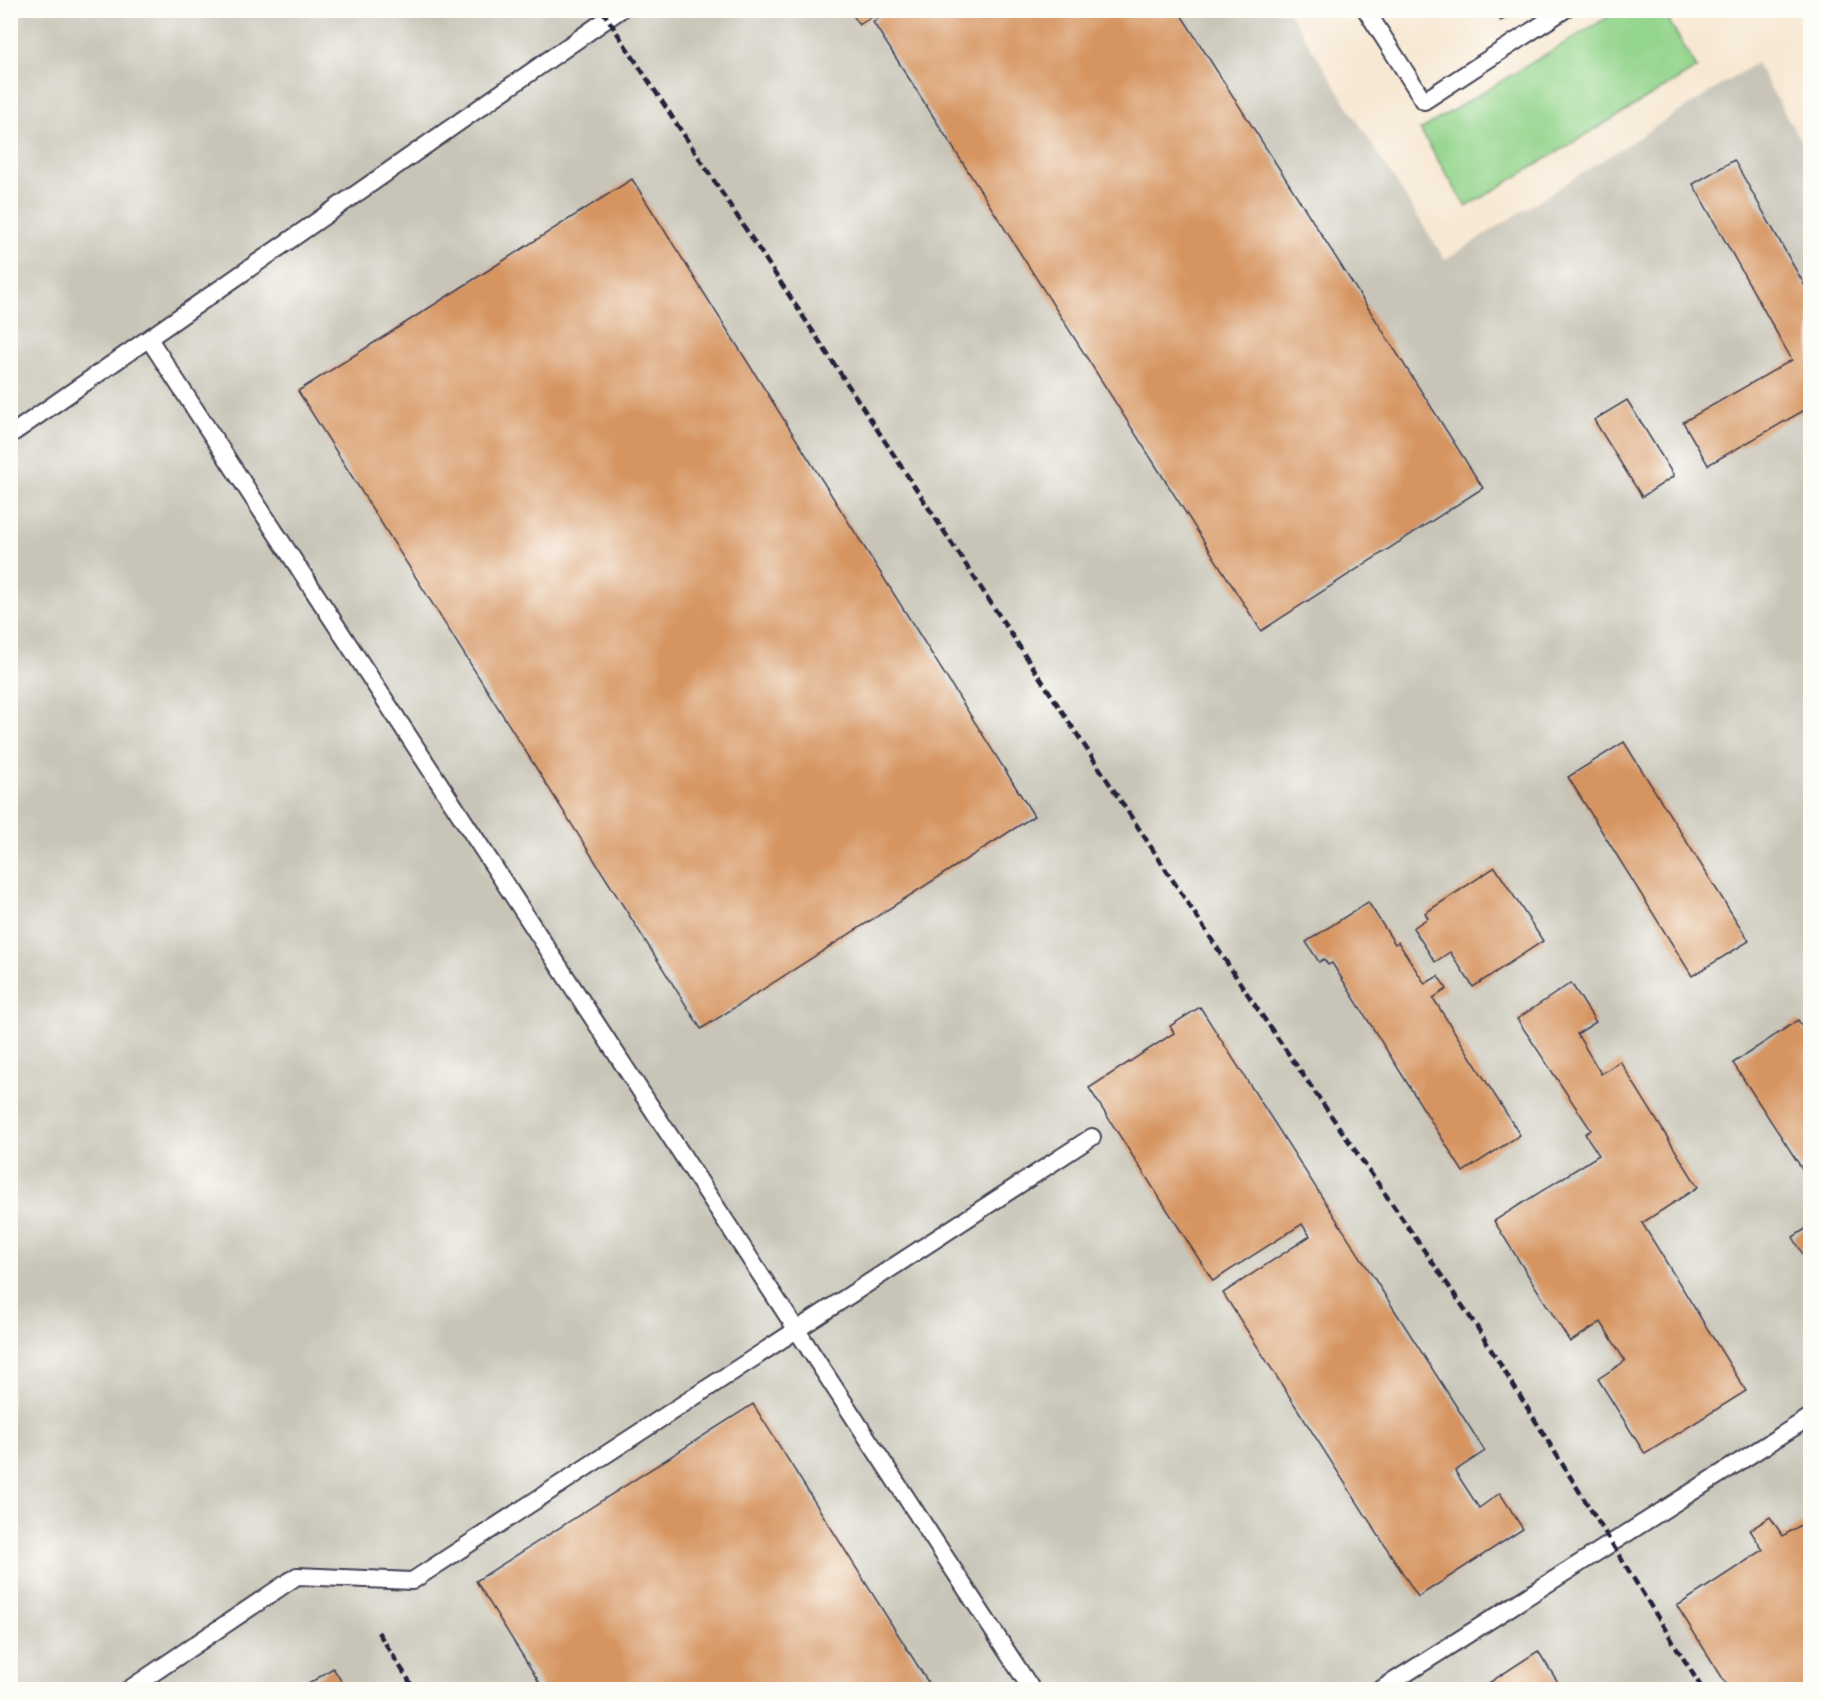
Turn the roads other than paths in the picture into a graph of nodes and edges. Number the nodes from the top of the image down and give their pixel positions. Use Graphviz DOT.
graph roads {
  1 [pos="620,10"];
  2 [pos="1366,10"];
  3 [pos="1564,10"];
  4 [pos="149,339"];
  5 [pos="10,435"];
  6 [pos="1092,1137"];
  7 [pos="797,1329"];
  8 [pos="1810,1417"];
  9 [pos="128,1689"];
  10 [pos="1032,1689"];
  11 [pos="1380,1689"];
  1 -- 4 [label="lane"];
  2 -- 3 [label="lane"];
  4 -- 5 [label="lane"];
  4 -- 7 [label="lane"];
  6 -- 7 [label="lane"];
  7 -- 9 [label="lane"];
  7 -- 10 [label="lane"];
  8 -- 11 [label="lane"];
}
